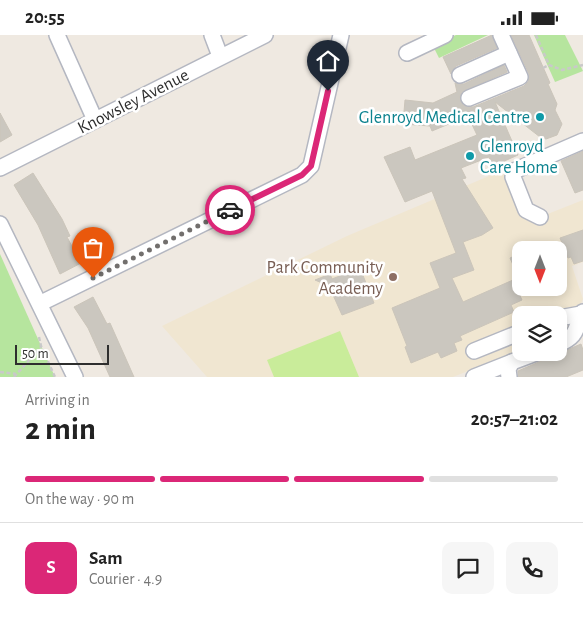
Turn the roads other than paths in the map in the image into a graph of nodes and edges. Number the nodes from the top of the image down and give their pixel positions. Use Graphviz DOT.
graph roads {
  1 [pos="57,35"];
  2 [pos="212,35"];
  3 [pos="265,35"];
  4 [pos="341,35"];
  5 [pos="445,35"];
  6 [pos="501,35"];
  7 [pos="408,53"];
  8 [pos="509,53"];
  9 [pos="220,56"];
  10 [pos="460,75"];
  11 [pos="469,98"];
  12 [pos="95,120"];
  13 [pos="583,141"];
  14 [pos="0,168"];
  15 [pos="540,217"];
  16 [pos="0,224"];
  17 [pos="40,303"];
  18 [pos="567,317"];
  19 [pos="582,317"];
  20 [pos="512,336"];
  21 [pos="567,340"];
  22 [pos="474,351"];
  23 [pos="524,361"];
  24 [pos="511,369"];
  25 [pos="75,377"];
  26 [pos="474,377"];
  1 -- 12 [label="street"];
  2 -- 9 [label="street"];
  3 -- 9 [label="street, Knowsley Avenue"];
  4 -- 17 [label="street"];
  5 -- 7 [label="street"];
  6 -- 8 [label="street"];
  8 -- 10 [label="street"];
  8 -- 11 [label="street"];
  9 -- 12 [label="street, Knowsley Avenue"];
  12 -- 14 [label="street, Knowsley Avenue"];
  13 -- 15 [label="street"];
  16 -- 17 [label="street"];
  17 -- 25 [label="street"];
  18 -- 19 [label="street"];
  19 -- 21 [label="street"];
  20 -- 22 [label="street"];
  23 -- 24 [label="street"];
  24 -- 26 [label="street"];
}
